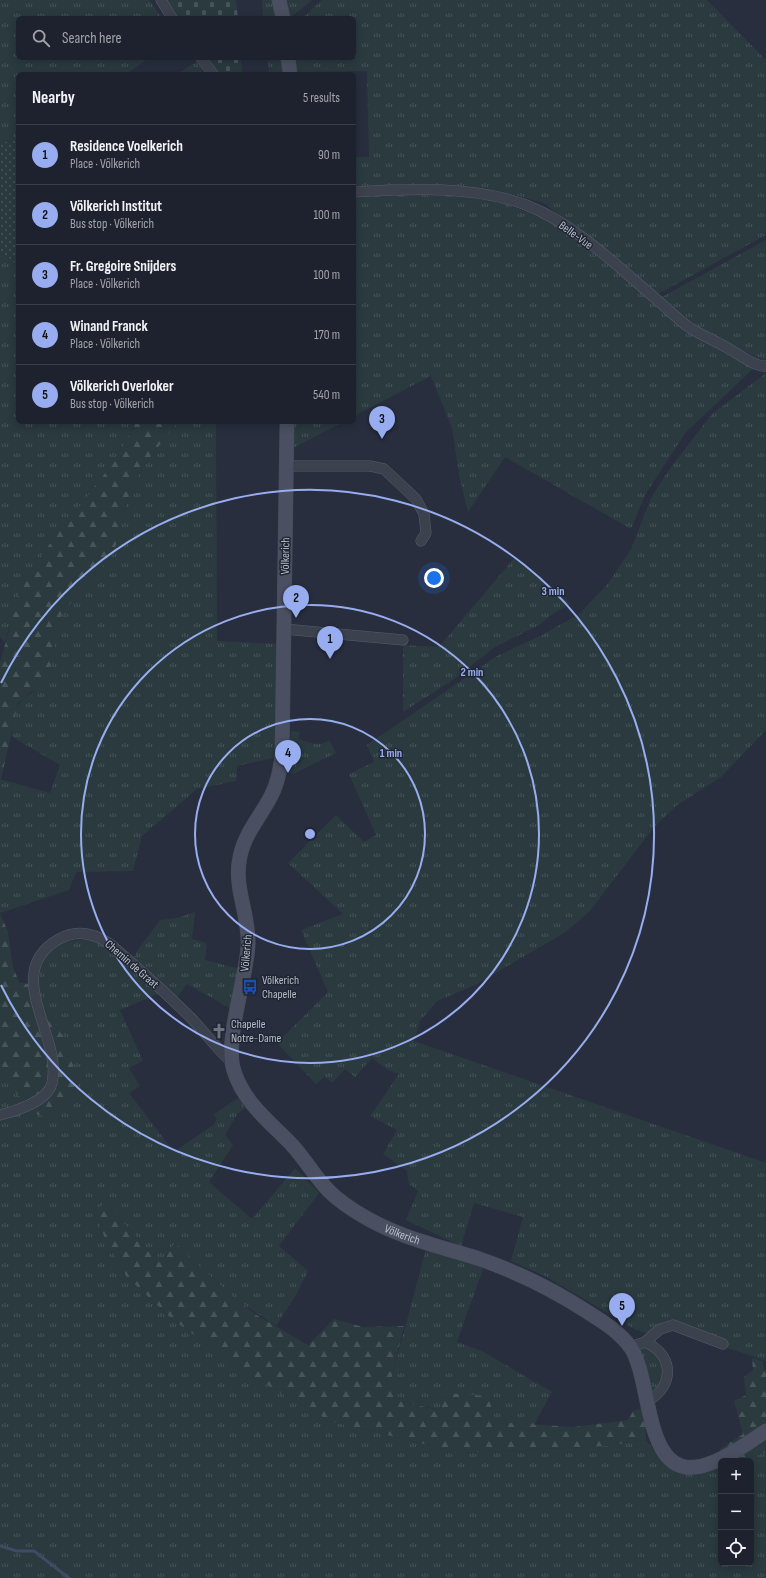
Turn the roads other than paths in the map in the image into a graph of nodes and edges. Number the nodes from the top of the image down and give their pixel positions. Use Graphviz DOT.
graph roads {
  1 [pos="161,0"];
  2 [pos="279,0"];
  3 [pos="171,16"];
  4 [pos="283,16"];
  5 [pos="202,60"];
  6 [pos="288,60"];
  7 [pos="212,72"];
  8 [pos="290,72"];
  9 [pos="356,192"];
  10 [pos="766,366"];
  11 [pos="287,424"];
  12 [pos="286,466"];
  13 [pos="421,541"];
  14 [pos="284,629"];
  15 [pos="402,640"];
  16 [pos="231,1061"];
  17 [pos="0,1115"];
  18 [pos="645,1342"];
  19 [pos="723,1344"];
  20 [pos="630,1347"];
  21 [pos="648,1401"];
  22 [pos="766,1431"];
  1 -- 3 [label="street"];
  2 -- 4 [label="main road"];
  5 -- 7 [label="street"];
  6 -- 8 [label="main road"];
  9 -- 10 [label="street, Belle-Vue"];
  11 -- 12 [label="main road, Völkerich"];
  12 -- 13 [label="street"];
  12 -- 14 [label="main road, Völkerich"];
  14 -- 15 [label="street"];
  14 -- 16 [label="main road, Völkerich"];
  16 -- 17 [label="street, Chemin de Graat"];
  16 -- 20 [label="main road, Völkerich"];
  18 -- 19 [label="street"];
  18 -- 20 [label="street"];
  18 -- 21 [label="street"];
  20 -- 21 [label="main road, Völkerich"];
  21 -- 22 [label="main road, Völkerich"];
}
